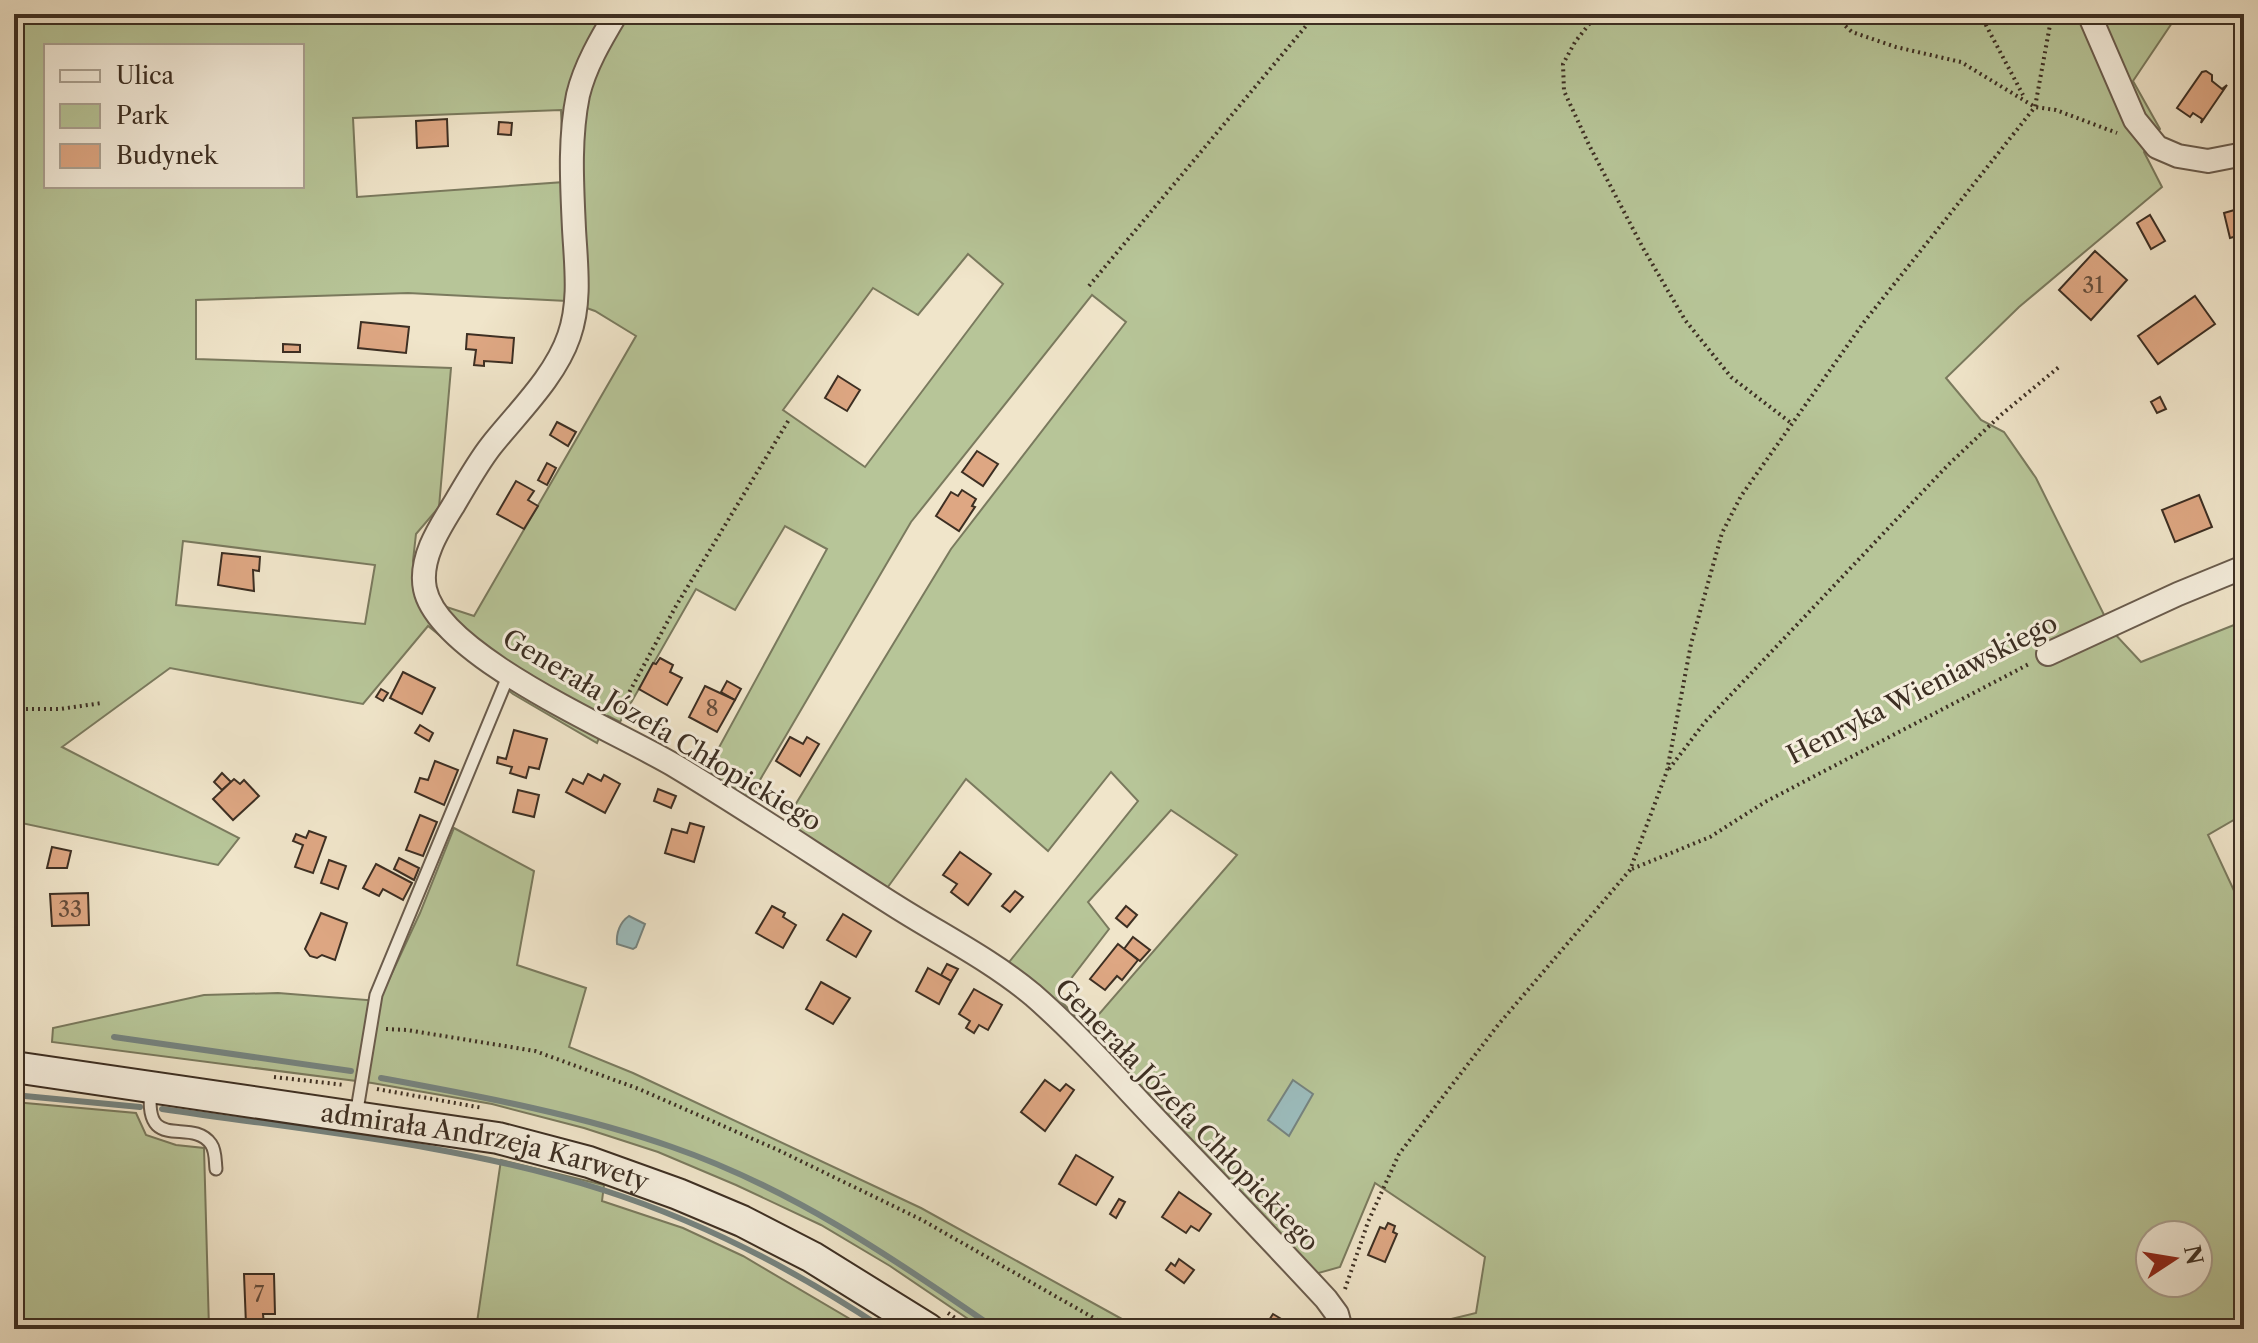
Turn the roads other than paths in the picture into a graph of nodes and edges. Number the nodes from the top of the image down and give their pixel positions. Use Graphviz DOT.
graph roads {
  1 [pos="616,14"];
  2 [pos="2089,14"];
  3 [pos="2244,154"];
  4 [pos="2244,567"];
  5 [pos="2048,654"];
  6 [pos="509,673"];
  7 [pos="14,1067"];
  8 [pos="151,1087"];
  9 [pos="356,1116"];
  10 [pos="216,1169"];
  11 [pos="1339,1322"];
  12 [pos="925,1328"];
  1 -- 6 [label="street, Generała Józefa Chłopickiego"];
  2 -- 3 [label="street"];
  4 -- 5 [label="street, Henryka Wieniawskiego"];
  6 -- 9 [label="lane"];
  6 -- 11 [label="street, Generała Józefa Chłopickiego"];
  7 -- 8 [label="main road, admirała Andrzeja Karwety"];
  8 -- 9 [label="main road, admirała Andrzeja Karwety"];
  8 -- 10 [label="lane"];
  9 -- 12 [label="main road, admirała Andrzeja Karwety"];
}
